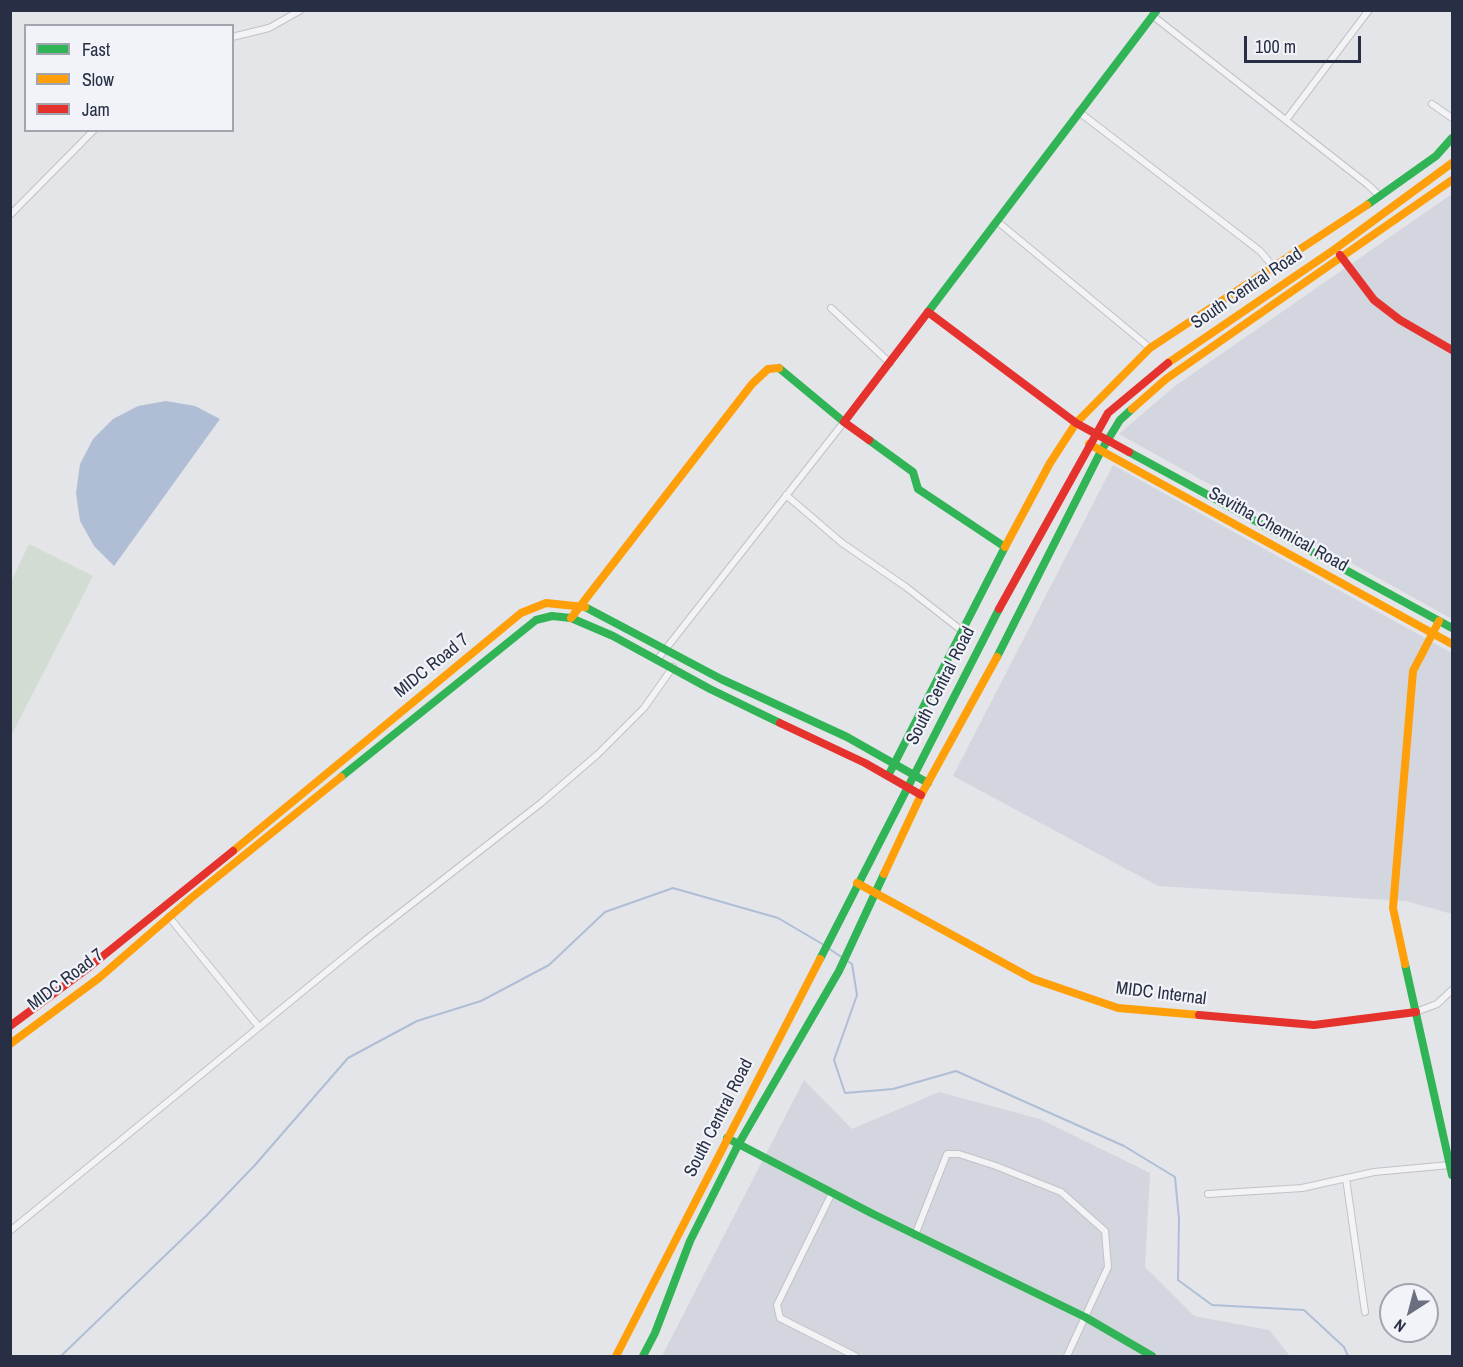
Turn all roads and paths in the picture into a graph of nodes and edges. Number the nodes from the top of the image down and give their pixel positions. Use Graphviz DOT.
graph roads {
  1 [pos="301,10"];
  2 [pos="1369,10"];
  3 [pos="1155,13"];
  4 [pos="234,37"];
  5 [pos="1432,104"];
  6 [pos="1079,112"];
  7 [pos="1452,118"];
  8 [pos="1286,120"];
  9 [pos="92,132"];
  10 [pos="1452,138"];
  11 [pos="1452,163"];
  12 [pos="1452,180"];
  13 [pos="1380,196"];
  14 [pos="10,215"];
  15 [pos="998,222"];
  16 [pos="1335,249"];
  17 [pos="1342,259"];
  18 [pos="1272,265"];
  19 [pos="831,308"];
  20 [pos="928,312"];
  21 [pos="1150,348"];
  22 [pos="1452,350"];
  23 [pos="890,363"];
  24 [pos="844,422"];
  25 [pos="1076,423"];
  26 [pos="1095,432"];
  27 [pos="1108,439"];
  28 [pos="1089,444"];
  29 [pos="1101,451"];
  30 [pos="786,495"];
  31 [pos="1005,547"];
  32 [pos="581,605"];
  33 [pos="571,618"];
  34 [pos="1439,621"];
  35 [pos="1452,628"];
  36 [pos="961,630"];
  37 [pos="1433,633"];
  38 [pos="1452,644"];
  39 [pos="481,647"];
  40 [pos="665,650"];
  41 [pos="488,658"];
  42 [pos="657,660"];
  43 [pos="673,668"];
  44 [pos="894,763"];
  45 [pos="915,775"];
  46 [pos="888,776"];
  47 [pos="928,783"];
  48 [pos="908,788"];
  49 [pos="921,795"];
  50 [pos="285,809"];
  51 [pos="293,818"];
  52 [pos="856,883"];
  53 [pos="875,893"];
  54 [pos="169,917"];
  55 [pos="88,968"];
  56 [pos="99,978"];
  57 [pos="1452,990"];
  58 [pos="1416,1012"];
  59 [pos="10,1026"];
  60 [pos="259,1027"];
  61 [pos="10,1044"];
  62 [pos="727,1138"];
  63 [pos="738,1144"];
  64 [pos="1450,1164"];
  65 [pos="1452,1175"];
  66 [pos="1346,1178"];
  67 [pos="832,1193"];
  68 [pos="1208,1194"];
  69 [pos="10,1231"];
  70 [pos="915,1234"];
  71 [pos="1365,1312"];
  72 [pos="1084,1317"];
  73 [pos="616,1356"];
  74 [pos="643,1356"];
  75 [pos="855,1356"];
  76 [pos="1067,1356"];
  77 [pos="1152,1356"];
  1 -- 4 [label="street"];
  2 -- 8 [label="street"];
  3 -- 6 [label="street"];
  3 -- 8 [label="street"];
  5 -- 7 [label="street"];
  6 -- 15 [label="street"];
  6 -- 18 [label="street"];
  8 -- 13 [label="street"];
  9 -- 14 [label="street"];
  10 -- 13 [label="street"];
  11 -- 16 [label="street, South Central Road"];
  12 -- 17 [label="street, South Central Road"];
  13 -- 18 [label="street"];
  15 -- 20 [label="street"];
  15 -- 21 [label="street"];
  16 -- 17 [label="street"];
  16 -- 26 [label="street, South Central Road"];
  17 -- 22 [label="street"];
  17 -- 27 [label="street, South Central Road"];
  18 -- 21 [label="street"];
  19 -- 23 [label="street"];
  20 -- 23 [label="street"];
  20 -- 25 [label="street, Savitha Chemical Road"];
  21 -- 25 [label="street"];
  23 -- 24 [label="street"];
  24 -- 30 [label="street"];
  24 -- 31 [label="street"];
  24 -- 32 [label="street"];
  25 -- 26 [label="street, Savitha Chemical Road"];
  25 -- 31 [label="street"];
  26 -- 27 [label="street, Savitha Chemical Road"];
  26 -- 28 [label="street, South Central Road"];
  27 -- 29 [label="street, South Central Road"];
  27 -- 34 [label="street, Savitha Chemical Road"];
  28 -- 29 [label="street, Savitha Chemical Road"];
  28 -- 45 [label="street, South Central Road"];
  29 -- 37 [label="street, Savitha Chemical Road"];
  29 -- 47 [label="street, South Central Road"];
  30 -- 36 [label="street"];
  30 -- 40 [label="street"];
  31 -- 36 [label="street"];
  32 -- 33 [label="street"];
  32 -- 39 [label="street, MIDC Road 7"];
  32 -- 40 [label="street, MIDC Road 7"];
  33 -- 41 [label="street, MIDC Road 7"];
  33 -- 42 [label="street, MIDC Road 7"];
  34 -- 35 [label="street, Savitha Chemical Road"];
  34 -- 37 [label="street"];
  36 -- 44 [label="street"];
  37 -- 38 [label="street, Savitha Chemical Road"];
  37 -- 58 [label="street"];
  39 -- 41 [label="street"];
  39 -- 50 [label="street, MIDC Road 7"];
  40 -- 42 [label="street"];
  40 -- 44 [label="street, MIDC Road 7"];
  41 -- 51 [label="street, MIDC Road 7"];
  42 -- 43 [label="street, MIDC Road 7"];
  43 -- 46 [label="street, MIDC Road 7"];
  43 -- 60 [label="street"];
  44 -- 45 [label="street, MIDC Road 7"];
  44 -- 46 [label="street"];
  45 -- 47 [label="street, MIDC Road 7"];
  45 -- 48 [label="street, South Central Road"];
  46 -- 48 [label="street, MIDC Road 7"];
  47 -- 49 [label="street, South Central Road"];
  48 -- 49 [label="street, MIDC Road 7"];
  48 -- 52 [label="street, South Central Road"];
  49 -- 53 [label="street, South Central Road"];
  50 -- 51 [label="street"];
  50 -- 55 [label="street, MIDC Road 7"];
  51 -- 54 [label="street, MIDC Road 7"];
  52 -- 53 [label="street, MIDC Internal"];
  52 -- 62 [label="street, South Central Road"];
  53 -- 58 [label="street, MIDC Internal"];
  53 -- 63 [label="street, South Central Road"];
  54 -- 56 [label="street, MIDC Road 7"];
  54 -- 60 [label="street"];
  55 -- 56 [label="street"];
  55 -- 59 [label="street, MIDC Road 7"];
  56 -- 61 [label="street, MIDC Road 7"];
  57 -- 58 [label="street"];
  58 -- 64 [label="street"];
  60 -- 69 [label="street"];
  62 -- 63 [label="street"];
  62 -- 73 [label="street, South Central Road"];
  63 -- 67 [label="street"];
  63 -- 74 [label="street, South Central Road"];
  64 -- 65 [label="street"];
  64 -- 66 [label="street"];
  66 -- 68 [label="street"];
  66 -- 71 [label="street"];
  67 -- 70 [label="street"];
  67 -- 75 [label="street"];
  70 -- 72 [label="street"];
  70 -- 72 [label="street"];
  72 -- 76 [label="street"];
  72 -- 77 [label="street"];
}
